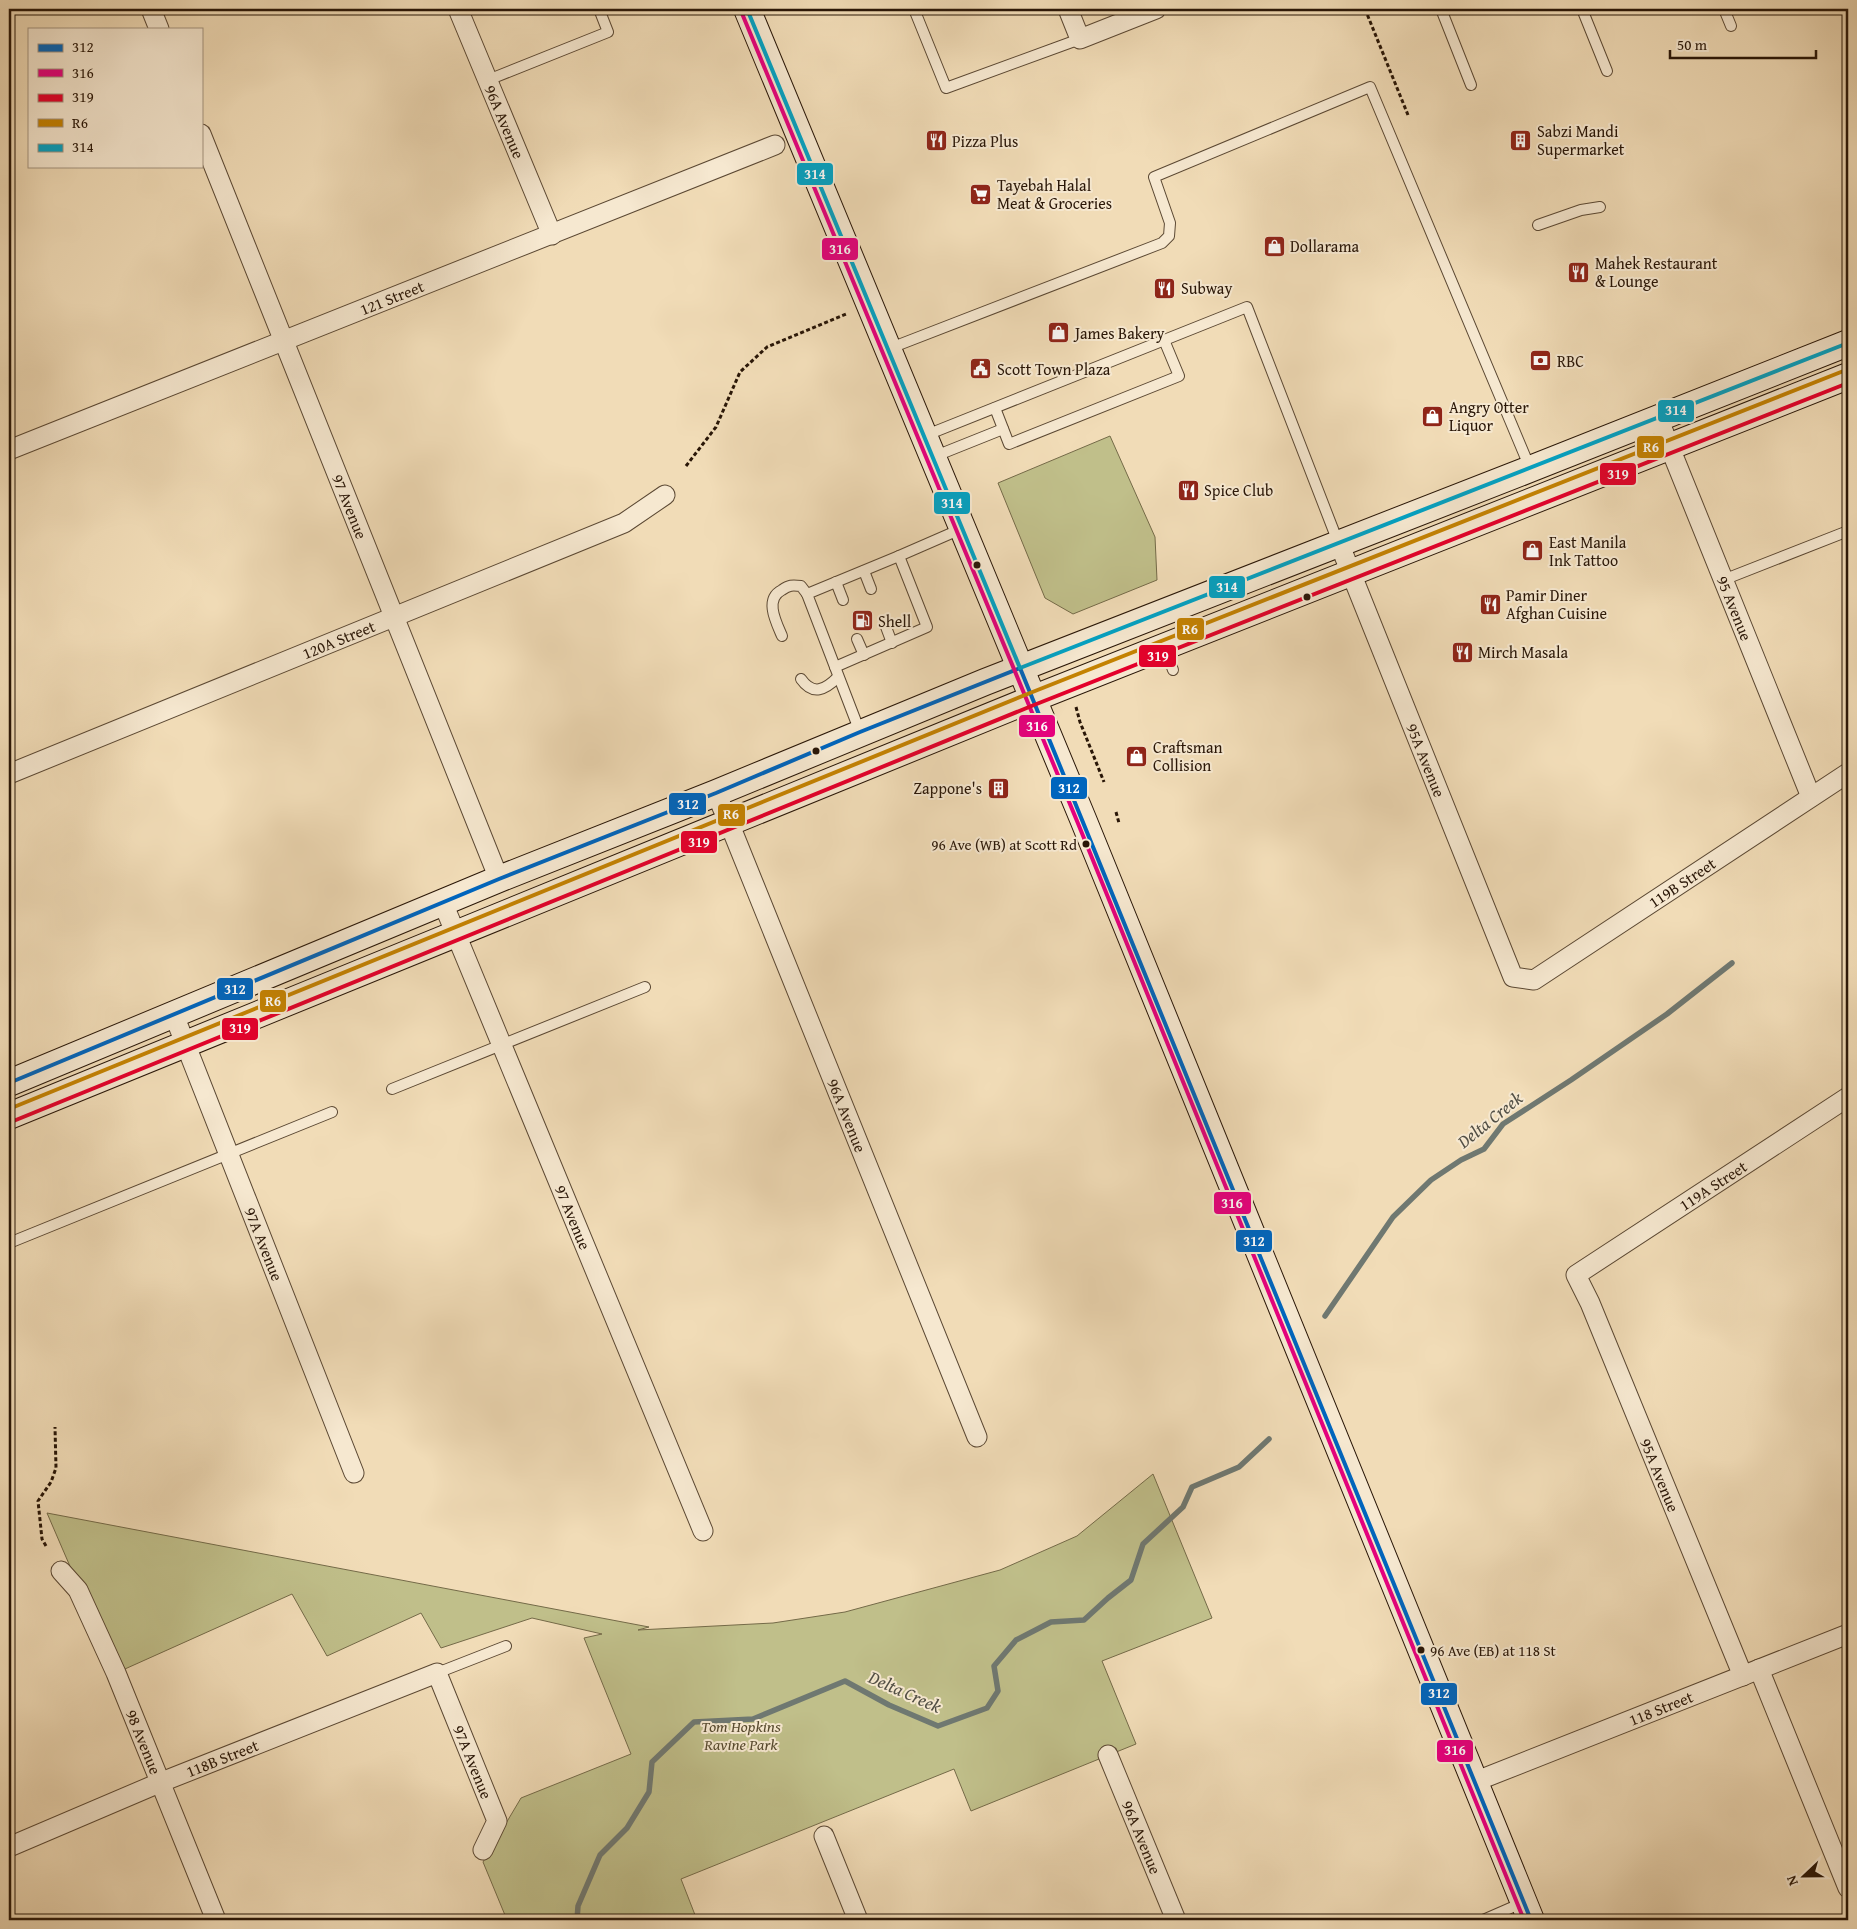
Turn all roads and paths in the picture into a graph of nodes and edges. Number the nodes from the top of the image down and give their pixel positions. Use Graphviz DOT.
graph roads {
  1 [pos="151,9"];
  2 [pos="458,9"];
  3 [pos="599,9"];
  4 [pos="747,9"];
  5 [pos="914,9"];
  6 [pos="1068,9"];
  7 [pos="1156,9"];
  8 [pos="1365,9"];
  9 [pos="1441,9"];
  10 [pos="1582,9"];
  11 [pos="1724,9"];
  12 [pos="1731,26"];
  13 [pos="159,28"];
  14 [pos="1080,39"];
  15 [pos="1607,71"];
  16 [pos="488,80"];
  17 [pos="1471,85"];
  18 [pos="1408,115"];
  19 [pos="202,136"];
  20 [pos="775,145"];
  21 [pos="1600,208"];
  22 [pos="1538,225"];
  23 [pos="552,235"];
  24 [pos="846,314"];
  25 [pos="284,340"];
  26 [pos="1164,340"];
  27 [pos="1848,343"];
  28 [pos="887,349"];
  29 [pos="1848,376"];
  30 [pos="995,408"];
  31 [pos="1658,418"];
  32 [pos="1003,429"];
  33 [pos="10,446"];
  34 [pos="928,447"];
  35 [pos="1669,447"];
  36 [pos="686,466"];
  37 [pos="1530,469"];
  38 [pos="664,495"];
  39 [pos="961,529"];
  40 [pos="1848,530"];
  41 [pos="1338,543"];
  42 [pos="900,556"];
  43 [pos="864,571"];
  44 [pos="1352,573"];
  45 [pos="1723,580"];
  46 [pos="836,582"];
  47 [pos="871,589"];
  48 [pos="807,594"];
  49 [pos="843,600"];
  50 [pos="396,618"];
  51 [pos="886,627"];
  52 [pos="782,636"];
  53 [pos="857,638"];
  54 [pos="892,643"];
  55 [pos="864,655"];
  56 [pos="1020,668"];
  57 [pos="837,672"];
  58 [pos="801,679"];
  59 [pos="1032,699"];
  60 [pos="1076,707"];
  61 [pos="860,732"];
  62 [pos="1848,773"];
  63 [pos="9,774"];
  64 [pos="1104,782"];
  65 [pos="716,793"];
  66 [pos="1811,797"];
  67 [pos="1116,812"];
  68 [pos="729,822"];
  69 [pos="1119,823"];
  70 [pos="499,879"];
  71 [pos="443,903"];
  72 [pos="455,933"];
  73 [pos="1513,977"];
  74 [pos="645,987"];
  75 [pos="174,1015"];
  76 [pos="184,1043"];
  77 [pos="501,1044"];
  78 [pos="9,1082"];
  79 [pos="392,1089"];
  80 [pos="1848,1097"];
  81 [pos="332,1112"];
  82 [pos="9,1116"];
  83 [pos="228,1154"];
  84 [pos="9,1243"];
  85 [pos="1576,1274"];
  86 [pos="55,1427"];
  87 [pos="977,1437"];
  88 [pos="354,1472"];
  89 [pos="703,1531"];
  90 [pos="46,1546"];
  91 [pos="60,1571"];
  92 [pos="1848,1634"];
  93 [pos="506,1646"];
  94 [pos="437,1673"];
  95 [pos="1751,1673"];
  96 [pos="1108,1755"];
  97 [pos="1474,1782"];
  98 [pos="159,1783"];
  99 [pos="824,1836"];
  100 [pos="9,1847"];
  101 [pos="483,1850"];
  102 [pos="1848,1885"];
  103 [pos="1527,1912"];
  104 [pos="216,1920"];
  105 [pos="858,1920"];
  106 [pos="1176,1920"];
  107 [pos="1483,1920"];
  1 -- 13 [label="street"];
  2 -- 16 [label="street, 96A Avenue"];
  3 -- 16 [label="lane"];
  4 -- 28 [label="main road"];
  5 -- 14 [label="lane"];
  6 -- 14 [label="street"];
  7 -- 14 [label="street"];
  8 -- 18 [label="path"];
  9 -- 17 [label="lane"];
  10 -- 15 [label="lane"];
  11 -- 12 [label="lane"];
  16 -- 23 [label="street, 96A Avenue"];
  19 -- 25 [label="street, 97 Avenue"];
  20 -- 23 [label="street, 121 Street"];
  21 -- 22 [label="lane"];
  23 -- 25 [label="street, 121 Street"];
  24 -- 36 [label="path"];
  25 -- 33 [label="street, 121 Street"];
  25 -- 50 [label="street, 97 Avenue"];
  26 -- 30 [label="lane"];
  26 -- 32 [label="lane"];
  26 -- 41 [label="lane"];
  27 -- 31 [label="main road"];
  28 -- 34 [label="main road"];
  28 -- 37 [label="lane"];
  29 -- 35 [label="main road"];
  30 -- 32 [label="lane"];
  30 -- 34 [label="lane"];
  31 -- 35 [label="street, 95 Avenue"];
  31 -- 37 [label="main road"];
  32 -- 34 [label="lane"];
  34 -- 39 [label="main road"];
  35 -- 44 [label="main road"];
  35 -- 45 [label="street, 95 Avenue"];
  37 -- 41 [label="main road"];
  38 -- 50 [label="street, 120A Street"];
  39 -- 42 [label="lane"];
  39 -- 56 [label="main road"];
  40 -- 45 [label="lane"];
  41 -- 44 [label="street, 95A Avenue"];
  41 -- 56 [label="main road"];
  42 -- 43 [label="lane"];
  42 -- 54 [label="lane"];
  43 -- 46 [label="lane"];
  43 -- 47 [label="lane"];
  44 -- 59 [label="main road"];
  44 -- 73 [label="street, 95A Avenue"];
  45 -- 66 [label="street, 95 Avenue"];
  46 -- 48 [label="lane"];
  46 -- 49 [label="lane"];
  48 -- 52 [label="lane"];
  48 -- 57 [label="lane"];
  50 -- 63 [label="street, 120A Street"];
  50 -- 70 [label="street, 97 Avenue"];
  51 -- 54 [label="lane"];
  53 -- 55 [label="lane"];
  54 -- 55 [label="lane"];
  55 -- 57 [label="lane"];
  56 -- 59 [label="main road"];
  56 -- 61 [label="main road"];
  57 -- 58 [label="lane"];
  57 -- 61 [label="lane"];
  59 -- 68 [label="main road"];
  59 -- 97 [label="main road"];
  60 -- 64 [label="path"];
  61 -- 65 [label="main road"];
  62 -- 66 [label="street, 119B Street"];
  65 -- 68 [label="street, 96A Avenue"];
  65 -- 70 [label="main road"];
  66 -- 73 [label="street, 119B Street"];
  67 -- 69 [label="path"];
  68 -- 72 [label="main road"];
  68 -- 87 [label="street, 96A Avenue"];
  70 -- 71 [label="main road"];
  71 -- 72 [label="street, 97 Avenue"];
  71 -- 75 [label="main road"];
  72 -- 76 [label="main road"];
  72 -- 77 [label="street, 97 Avenue"];
  74 -- 77 [label="lane"];
  75 -- 76 [label="street, 97A Avenue"];
  75 -- 78 [label="main road"];
  76 -- 82 [label="main road"];
  76 -- 83 [label="street, 97A Avenue"];
  77 -- 79 [label="lane"];
  77 -- 89 [label="street, 97 Avenue"];
  80 -- 85 [label="street, 119A Street"];
  81 -- 83 [label="lane"];
  83 -- 84 [label="lane"];
  83 -- 88 [label="street, 97A Avenue"];
  85 -- 95 [label="street, 95A Avenue"];
  86 -- 90 [label="path"];
  91 -- 98 [label="street, 98 Avenue"];
  92 -- 95 [label="street, 118 Street"];
  93 -- 94 [label="lane"];
  94 -- 98 [label="street, 118B Street"];
  94 -- 101 [label="street, 97A Avenue"];
  95 -- 97 [label="street, 118 Street"];
  95 -- 102 [label="street, 95A Avenue"];
  96 -- 106 [label="street, 96A Avenue"];
  97 -- 103 [label="main road"];
  98 -- 100 [label="street, 118B Street"];
  98 -- 104 [label="street, 98 Avenue"];
  99 -- 105 [label="street"];
  103 -- 107 [label="lane"];
}
